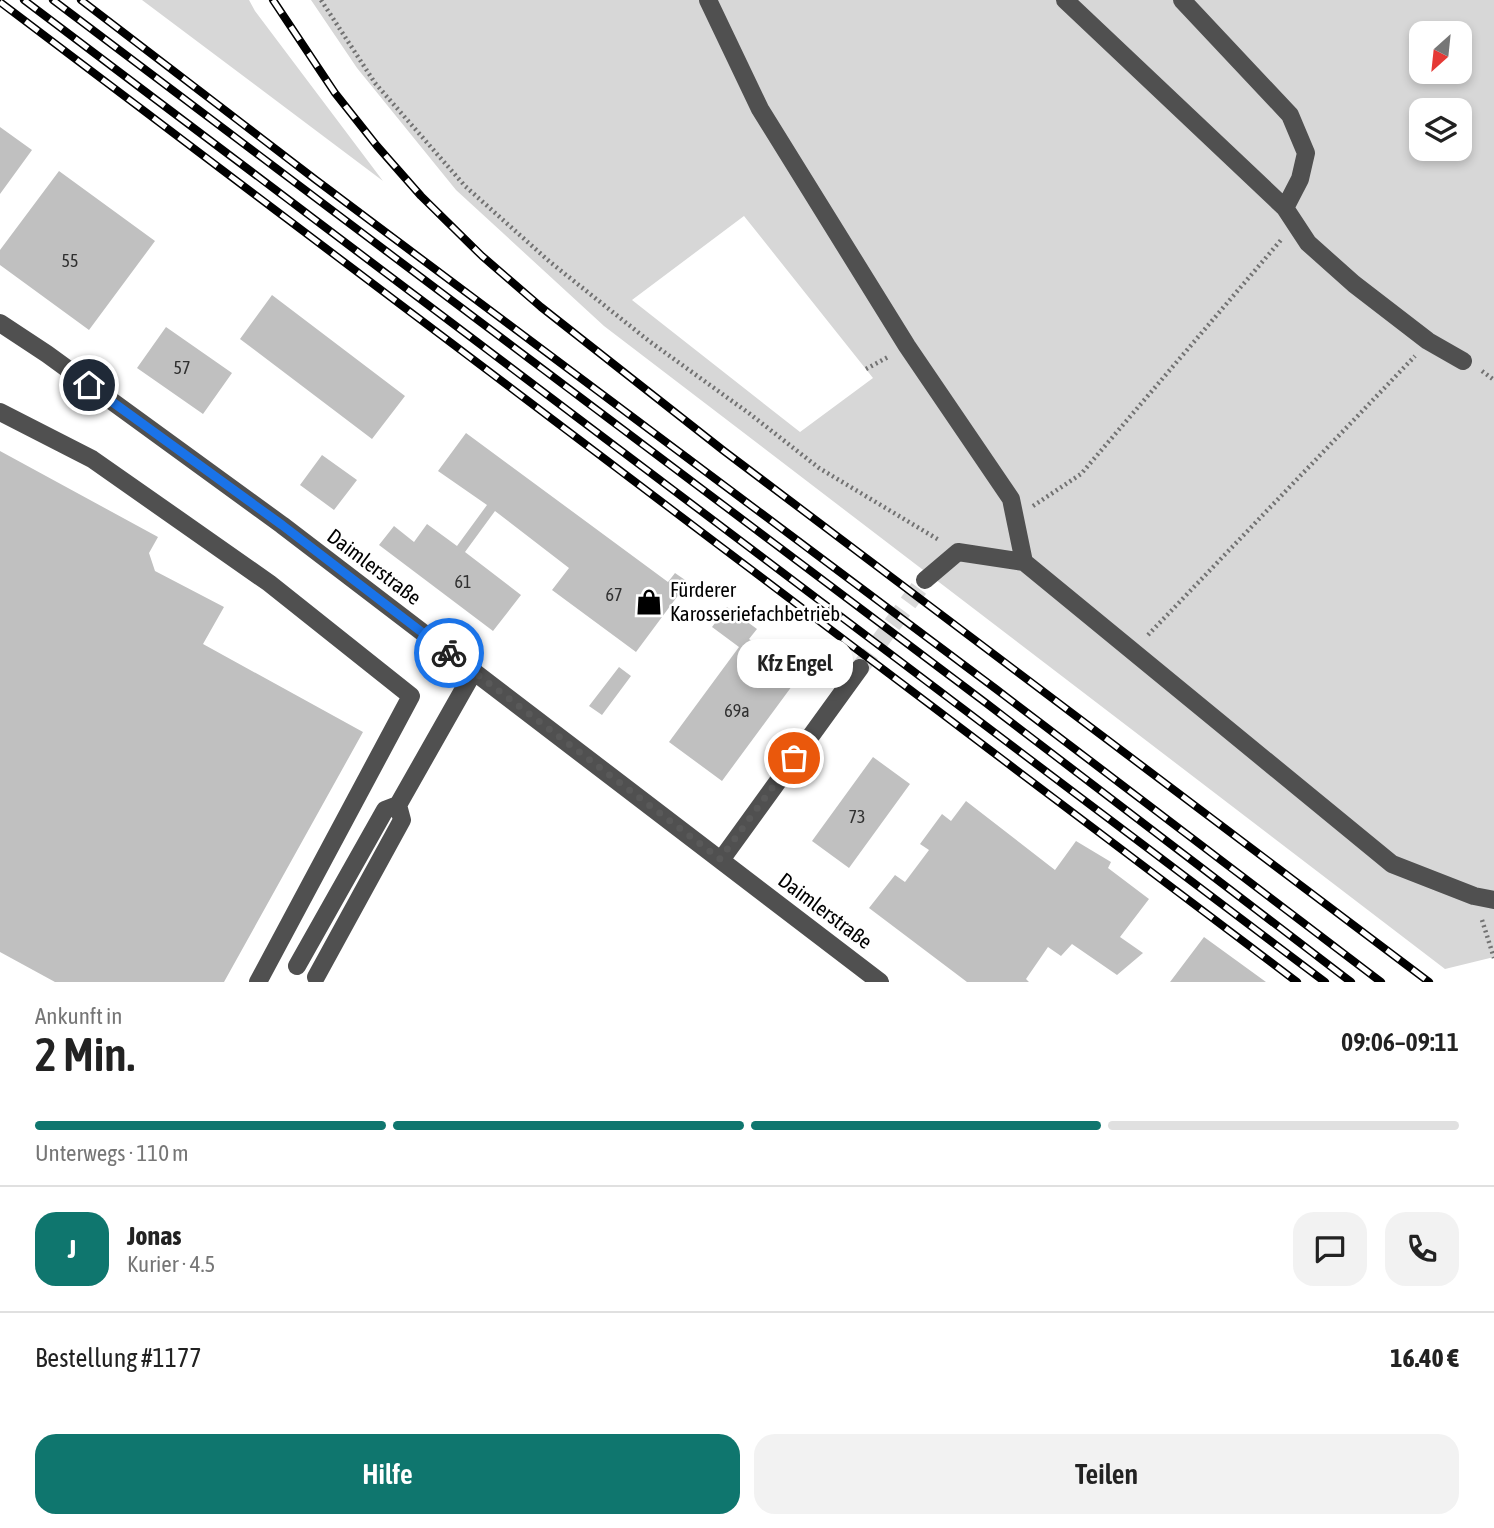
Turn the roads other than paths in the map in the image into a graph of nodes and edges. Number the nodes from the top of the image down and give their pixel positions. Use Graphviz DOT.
graph roads {
  1 [pos="708,0"];
  2 [pos="1065,0"];
  3 [pos="1182,0"];
  4 [pos="1285,208"];
  5 [pos="0,323"];
  6 [pos="1463,360"];
  7 [pos="0,412"];
  8 [pos="1024,562"];
  9 [pos="925,580"];
  10 [pos="860,668"];
  11 [pos="474,671"];
  12 [pos="398,805"];
  13 [pos="720,859"];
  14 [pos="1494,900"];
  15 [pos="274,953"];
  16 [pos="297,966"];
  17 [pos="320,980"];
  18 [pos="258,982"];
  19 [pos="880,982"];
  1 -- 8 [label="street"];
  2 -- 4 [label="street"];
  3 -- 4 [label="street"];
  4 -- 6 [label="street"];
  5 -- 11 [label="street, Daimlerstraße"];
  7 -- 15 [label="street"];
  8 -- 9 [label="street"];
  8 -- 14 [label="street"];
  10 -- 13 [label="street"];
  11 -- 12 [label="street"];
  11 -- 13 [label="street, Daimlerstraße"];
  12 -- 16 [label="street"];
  12 -- 17 [label="street"];
  13 -- 19 [label="street, Daimlerstraße"];
  15 -- 16 [label="street"];
  15 -- 18 [label="street"];
  16 -- 17 [label="street"];
}
